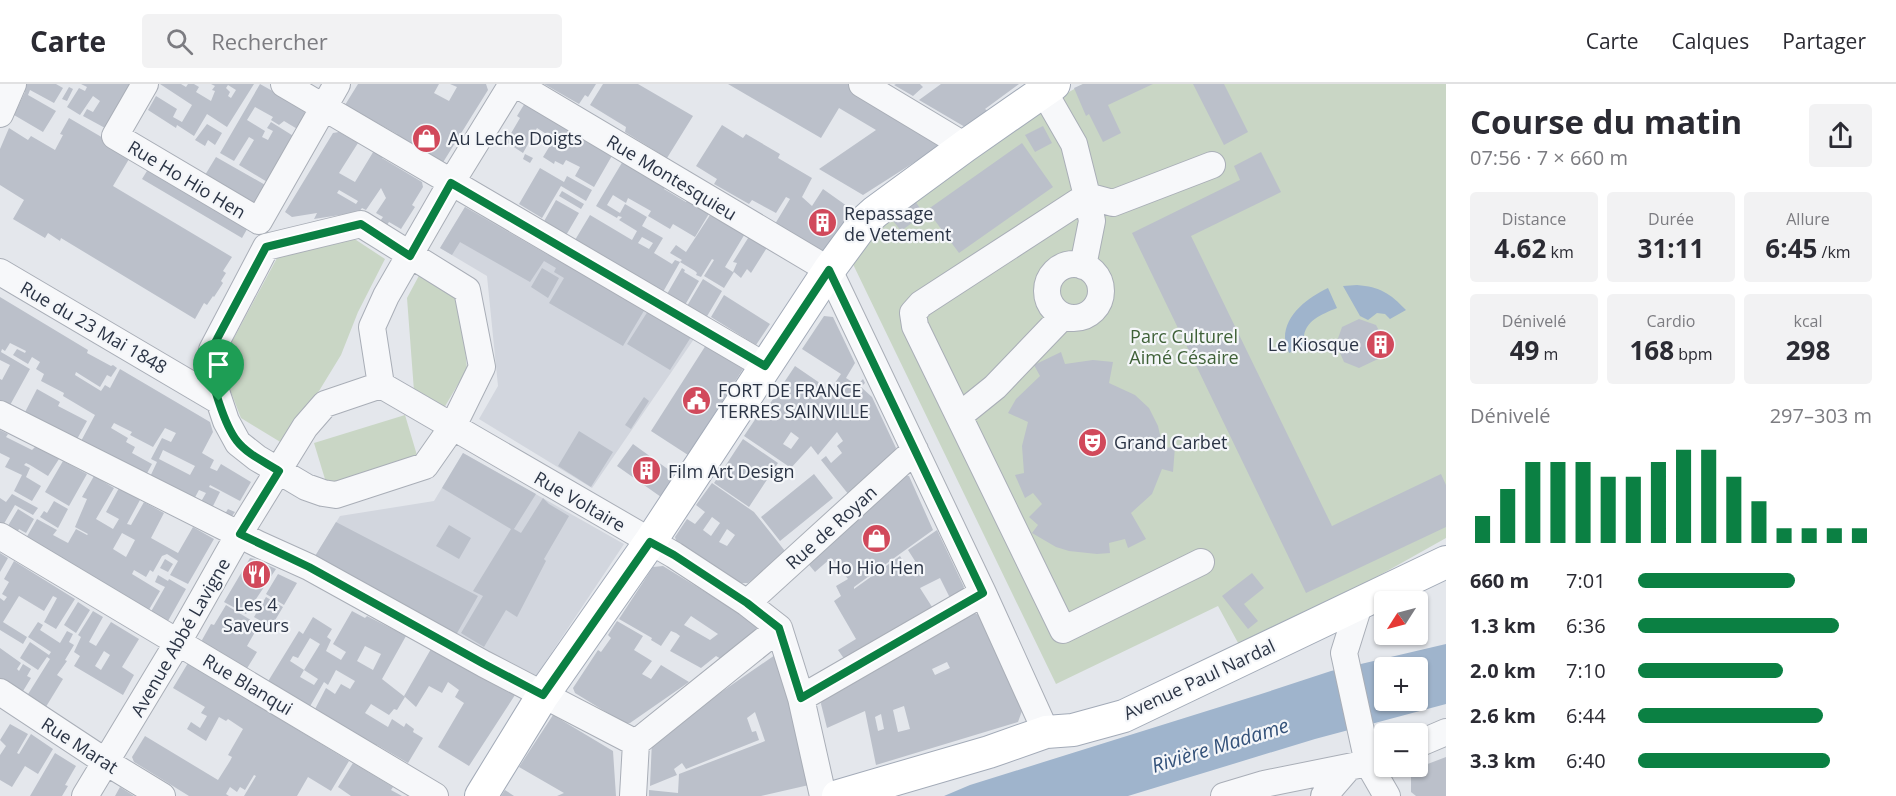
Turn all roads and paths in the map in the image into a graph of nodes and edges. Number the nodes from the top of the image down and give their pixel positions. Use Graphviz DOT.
graph roads {
  1 [pos="13,84"];
  2 [pos="145,84"];
  3 [pos="284,84"];
  4 [pos="337,84"];
  5 [pos="514,84"];
  6 [pos="862,84"];
  7 [pos="1049,87"];
  8 [pos="324,107"];
  9 [pos="0,114"];
  10 [pos="965,146"];
  11 [pos="1212,165"];
  12 [pos="451,183"];
  13 [pos="1087,195"];
  14 [pos="259,222"];
  15 [pos="266,247"];
  16 [pos="410,256"];
  17 [pos="1083,266"];
  18 [pos="829,270"];
  19 [pos="0,272"];
  20 [pos="1063,316"];
  21 [pos="765,366"];
  22 [pos="381,385"];
  23 [pos="219,401"];
  24 [pos="0,414"];
  25 [pos="959,416"];
  26 [pos="453,426"];
  27 [pos="915,450"];
  28 [pos="279,471"];
  29 [pos="240,534"];
  30 [pos="0,536"];
  31 [pos="650,542"];
  32 [pos="1201,562"];
  33 [pos="1446,562"];
  34 [pos="983,593"];
  35 [pos="1360,602"];
  36 [pos="747,603"];
  37 [pos="1309,627"];
  38 [pos="779,628"];
  39 [pos="178,642"];
  40 [pos="1344,653"];
  41 [pos="0,692"];
  42 [pos="543,695"];
  43 [pos="801,698"];
  44 [pos="1046,732"];
  45 [pos="1446,732"];
  46 [pos="1428,740"];
  47 [pos="636,743"];
  48 [pos="1366,758"];
  49 [pos="106,762"];
  50 [pos="1264,784"];
  51 [pos="85,796"];
  52 [pos="162,796"];
  53 [pos="435,796"];
  54 [pos="481,796"];
  55 [pos="633,796"];
  56 [pos="823,796"];
  57 [pos="838,796"];
  58 [pos="1224,796"];
  59 [pos="1287,796"];
  60 [pos="1324,796"];
  61 [pos="1387,796"];
  1 -- 9 [label="street"];
  2 -- 14 [label="street, Rue Ho Hio Hen"];
  3 -- 8 [label="street"];
  4 -- 8 [label="street"];
  5 -- 12 [label="street"];
  5 -- 18 [label="street, Rue Montesquieu"];
  6 -- 10 [label="street"];
  7 -- 10 [label="main road"];
  7 -- 13 [label="street"];
  8 -- 12 [label="street"];
  8 -- 14 [label="street"];
  10 -- 18 [label="main road"];
  11 -- 13 [label="street"];
  12 -- 16 [label="street"];
  12 -- 21 [label="street"];
  13 -- 17 [label="street"];
  13 -- 25 [label="street"];
  14 -- 15 [label="street"];
  15 -- 16 [label="street"];
  15 -- 23 [label="street"];
  16 -- 22 [label="street"];
  16 -- 26 [label="street"];
  17 -- 20 [label="street"];
  17 -- 20 [label="street"];
  18 -- 21 [label="main road"];
  18 -- 27 [label="street"];
  19 -- 23 [label="street, Rue du 23 Mai 1848"];
  20 -- 25 [label="street"];
  21 -- 31 [label="main road"];
  22 -- 26 [label="street, Rue Voltaire"];
  22 -- 28 [label="street, Avenue Abbé Lavigne"];
  23 -- 28 [label="street"];
  24 -- 29 [label="street"];
  25 -- 32 [label="street"];
  26 -- 28 [label="street"];
  26 -- 31 [label="street, Rue Voltaire"];
  27 -- 34 [label="street"];
  27 -- 36 [label="street, Rue de Royan"];
  28 -- 29 [label="street, Avenue Abbé Lavigne"];
  29 -- 39 [label="street, Avenue Abbé Lavigne"];
  29 -- 42 [label="street"];
  30 -- 39 [label="street, Rue Blanqui"];
  31 -- 36 [label="street, Rue Voltaire"];
  31 -- 42 [label="main road"];
  33 -- 35 [label="main road, Avenue Paul Nardal"];
  34 -- 43 [label="street"];
  34 -- 44 [label="street"];
  35 -- 37 [label="main road, Avenue Paul Nardal"];
  35 -- 40 [label="street"];
  36 -- 38 [label="street, Rue Voltaire"];
  37 -- 40 [label="street"];
  37 -- 44 [label="main road, Avenue Paul Nardal"];
  38 -- 43 [label="street"];
  38 -- 47 [label="street"];
  39 -- 49 [label="street, Avenue Abbé Lavigne"];
  39 -- 53 [label="street, Rue Blanqui"];
  40 -- 48 [label="street"];
  41 -- 49 [label="street, Rue Marat"];
  42 -- 47 [label="street"];
  42 -- 54 [label="main road"];
  43 -- 56 [label="street"];
  44 -- 57 [label="main road, Avenue Paul Nardal"];
  45 -- 46 [label="street"];
  47 -- 55 [label="street"];
  48 -- 50 [label="street"];
  48 -- 60 [label="street"];
  48 -- 61 [label="street"];
  49 -- 51 [label="street, Avenue Abbé Lavigne"];
  49 -- 52 [label="street, Rue Marat"];
  50 -- 58 [label="street"];
  50 -- 59 [label="street"];
}
